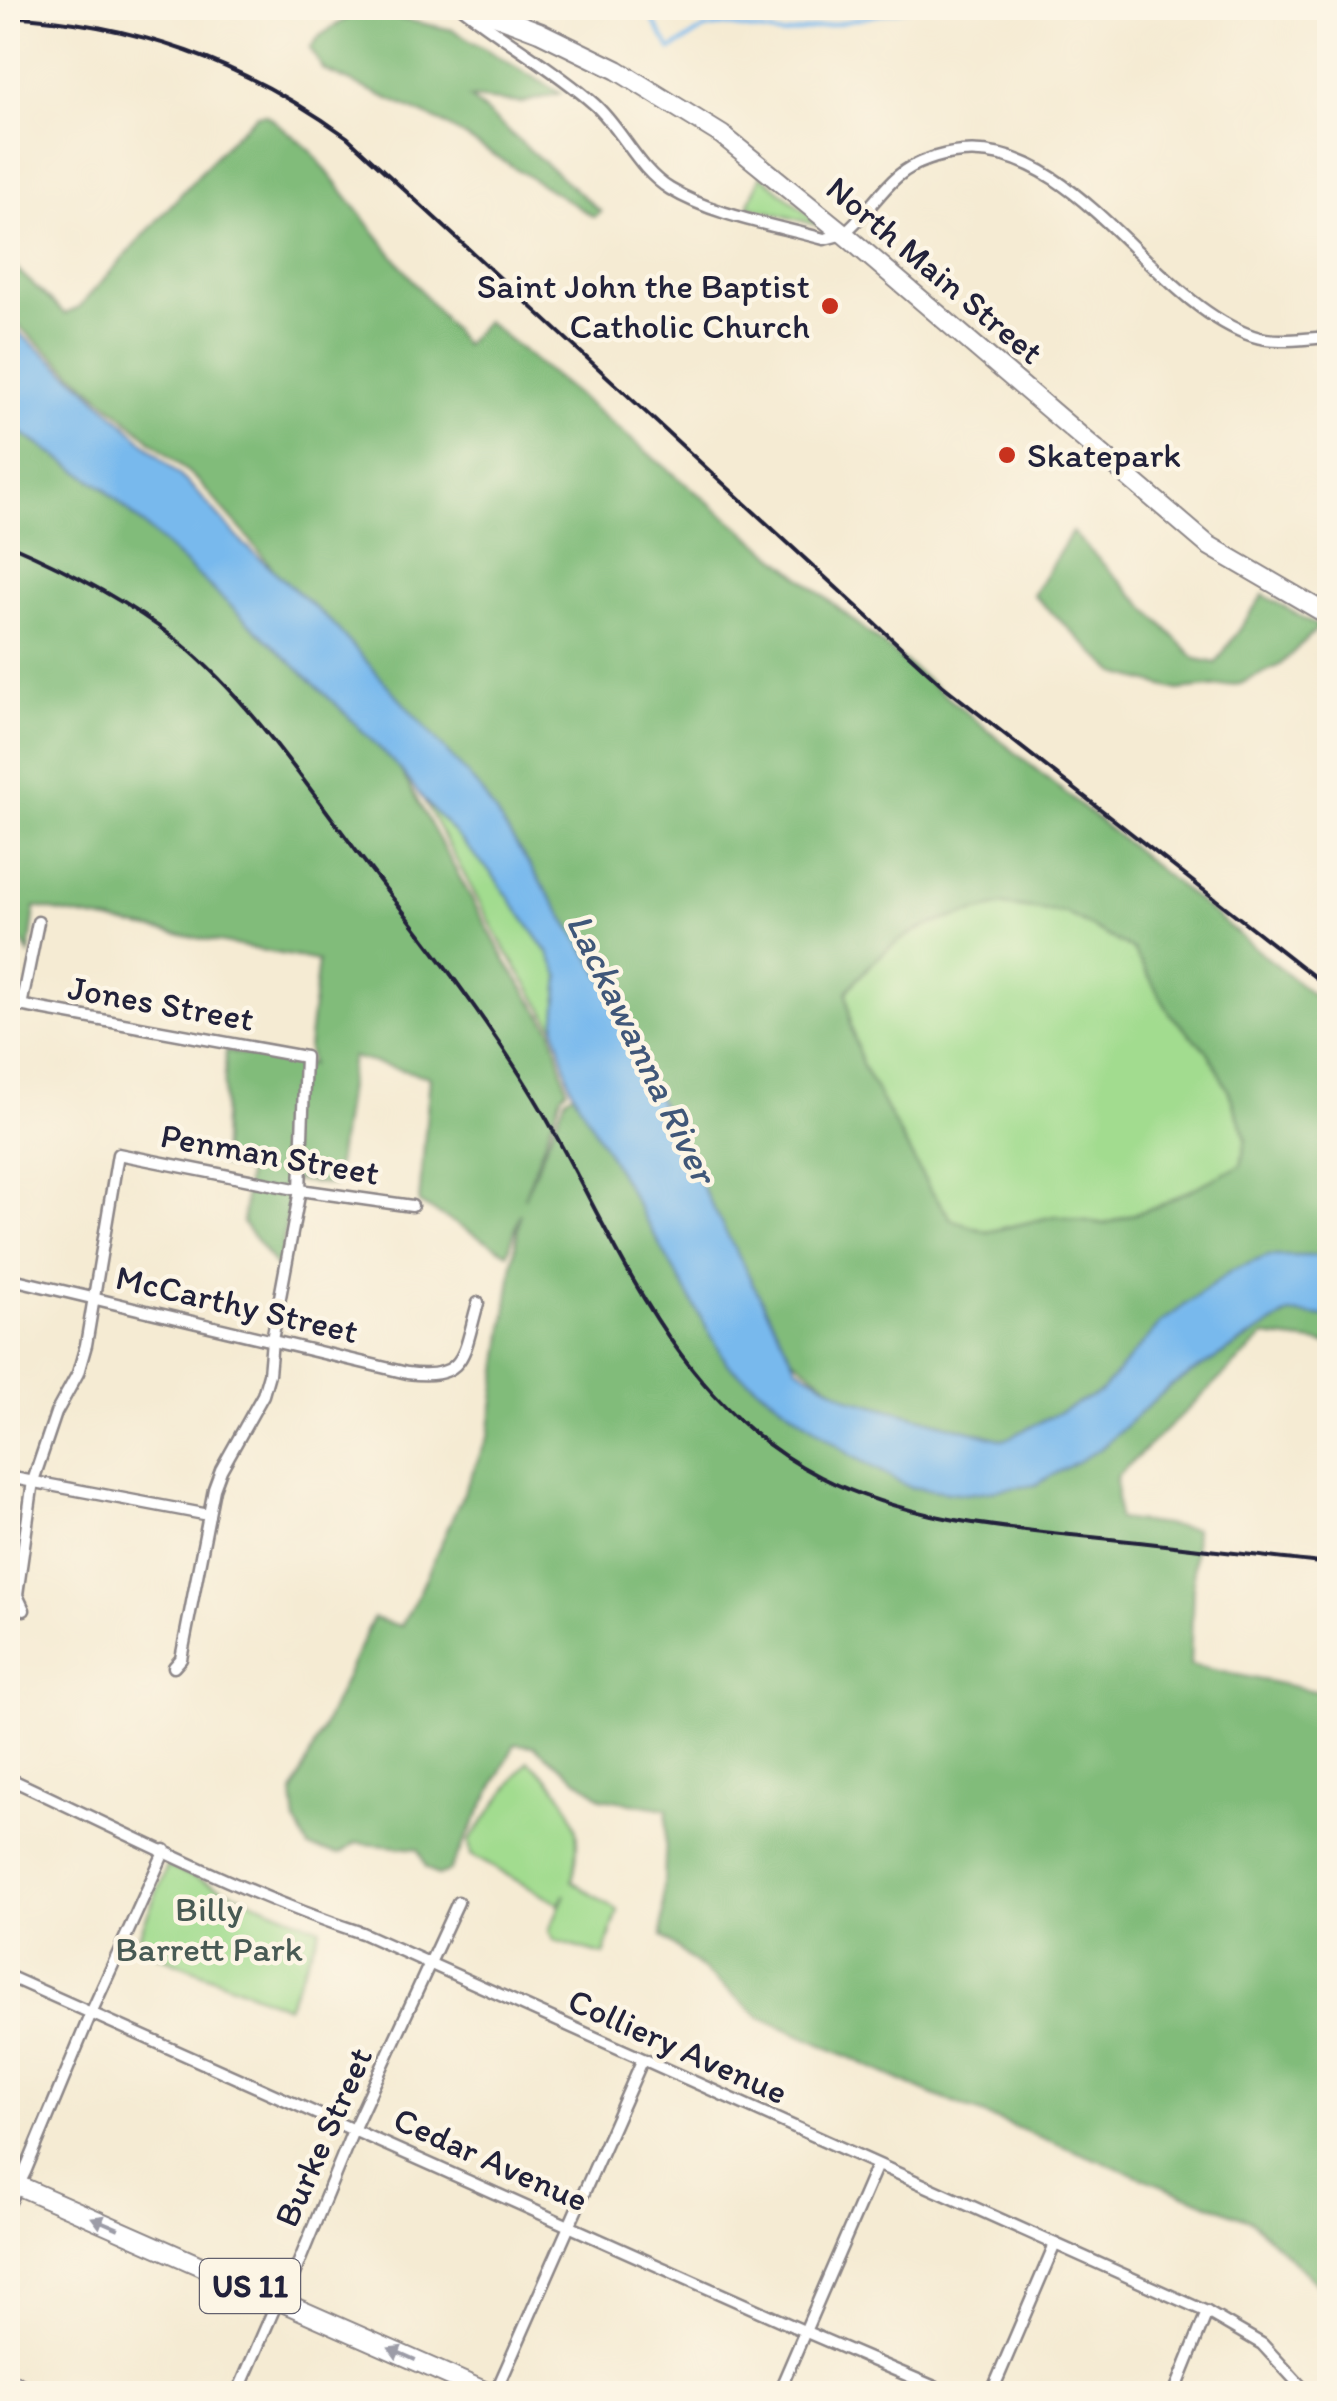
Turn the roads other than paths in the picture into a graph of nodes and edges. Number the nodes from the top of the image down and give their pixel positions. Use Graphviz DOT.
graph roads {
  1 [pos="462,8"];
  2 [pos="476,8"];
  3 [pos="844,234"];
  4 [pos="1330,337"];
  5 [pos="1330,616"];
  6 [pos="38,922"];
  7 [pos="8,1003"];
  8 [pos="21,1006"];
  9 [pos="300,1190"];
  10 [pos="412,1206"];
  11 [pos="8,1278"];
  12 [pos="93,1298"];
  13 [pos="478,1304"];
  14 [pos="272,1340"];
  15 [pos="8,1477"];
  16 [pos="33,1481"];
  17 [pos="209,1515"];
  18 [pos="24,1610"];
  19 [pos="174,1667"];
  20 [pos="8,1778"];
  21 [pos="165,1850"];
  22 [pos="458,1902"];
  23 [pos="431,1964"];
  24 [pos="8,1976"];
  25 [pos="91,2013"];
  26 [pos="642,2061"];
  27 [pos="354,2128"];
  28 [pos="877,2165"];
  29 [pos="13,2183"];
  30 [pos="8,2206"];
  31 [pos="570,2224"];
  32 [pos="1056,2244"];
  33 [pos="280,2300"];
  34 [pos="1208,2312"];
  35 [pos="804,2332"];
  36 [pos="8,2382"];
  37 [pos="32,2394"];
  38 [pos="237,2394"];
  39 [pos="493,2394"];
  40 [pos="778,2394"];
  41 [pos="951,2394"];
  42 [pos="991,2394"];
  43 [pos="1174,2394"];
  44 [pos="1308,2394"];
  1 -- 3 [label="street"];
  2 -- 3 [label="main road, North Main Street"];
  3 -- 4 [label="street"];
  3 -- 5 [label="main road, North Main Street"];
  6 -- 8 [label="street"];
  7 -- 8 [label="street, Jones Street"];
  8 -- 9 [label="street, Jones Street"];
  9 -- 10 [label="street, Penman Street"];
  9 -- 12 [label="street, Penman Street"];
  9 -- 14 [label="street"];
  11 -- 12 [label="street, McCarthy Street"];
  12 -- 14 [label="street, McCarthy Street"];
  12 -- 16 [label="street"];
  13 -- 14 [label="street, McCarthy Street"];
  14 -- 17 [label="street"];
  15 -- 16 [label="street"];
  16 -- 17 [label="street"];
  16 -- 18 [label="street"];
  17 -- 19 [label="street"];
  20 -- 21 [label="street, Colliery Avenue"];
  21 -- 23 [label="street, Colliery Avenue"];
  21 -- 25 [label="street"];
  22 -- 23 [label="street, Burke Street"];
  23 -- 26 [label="street, Colliery Avenue"];
  23 -- 27 [label="street, Burke Street"];
  24 -- 25 [label="street, Cedar Avenue"];
  25 -- 27 [label="street, Cedar Avenue"];
  25 -- 29 [label="street"];
  26 -- 28 [label="street, Colliery Avenue"];
  26 -- 31 [label="street"];
  27 -- 31 [label="street, Cedar Avenue"];
  27 -- 33 [label="street, Burke Street"];
  28 -- 32 [label="street, Colliery Avenue"];
  28 -- 35 [label="street"];
  29 -- 30 [label="street"];
  33 -- 29 [label="main road, US 11, one-way"];
  31 -- 35 [label="street, Cedar Avenue"];
  31 -- 39 [label="street"];
  32 -- 34 [label="street, Colliery Avenue"];
  32 -- 42 [label="street"];
  33 -- 38 [label="street, Burke Street"];
  39 -- 33 [label="main road, US 11, one-way"];
  34 -- 43 [label="street"];
  34 -- 44 [label="street, Colliery Avenue"];
  35 -- 40 [label="street"];
  35 -- 41 [label="street, Cedar Avenue"];
  36 -- 37 [label="main road"];
}
